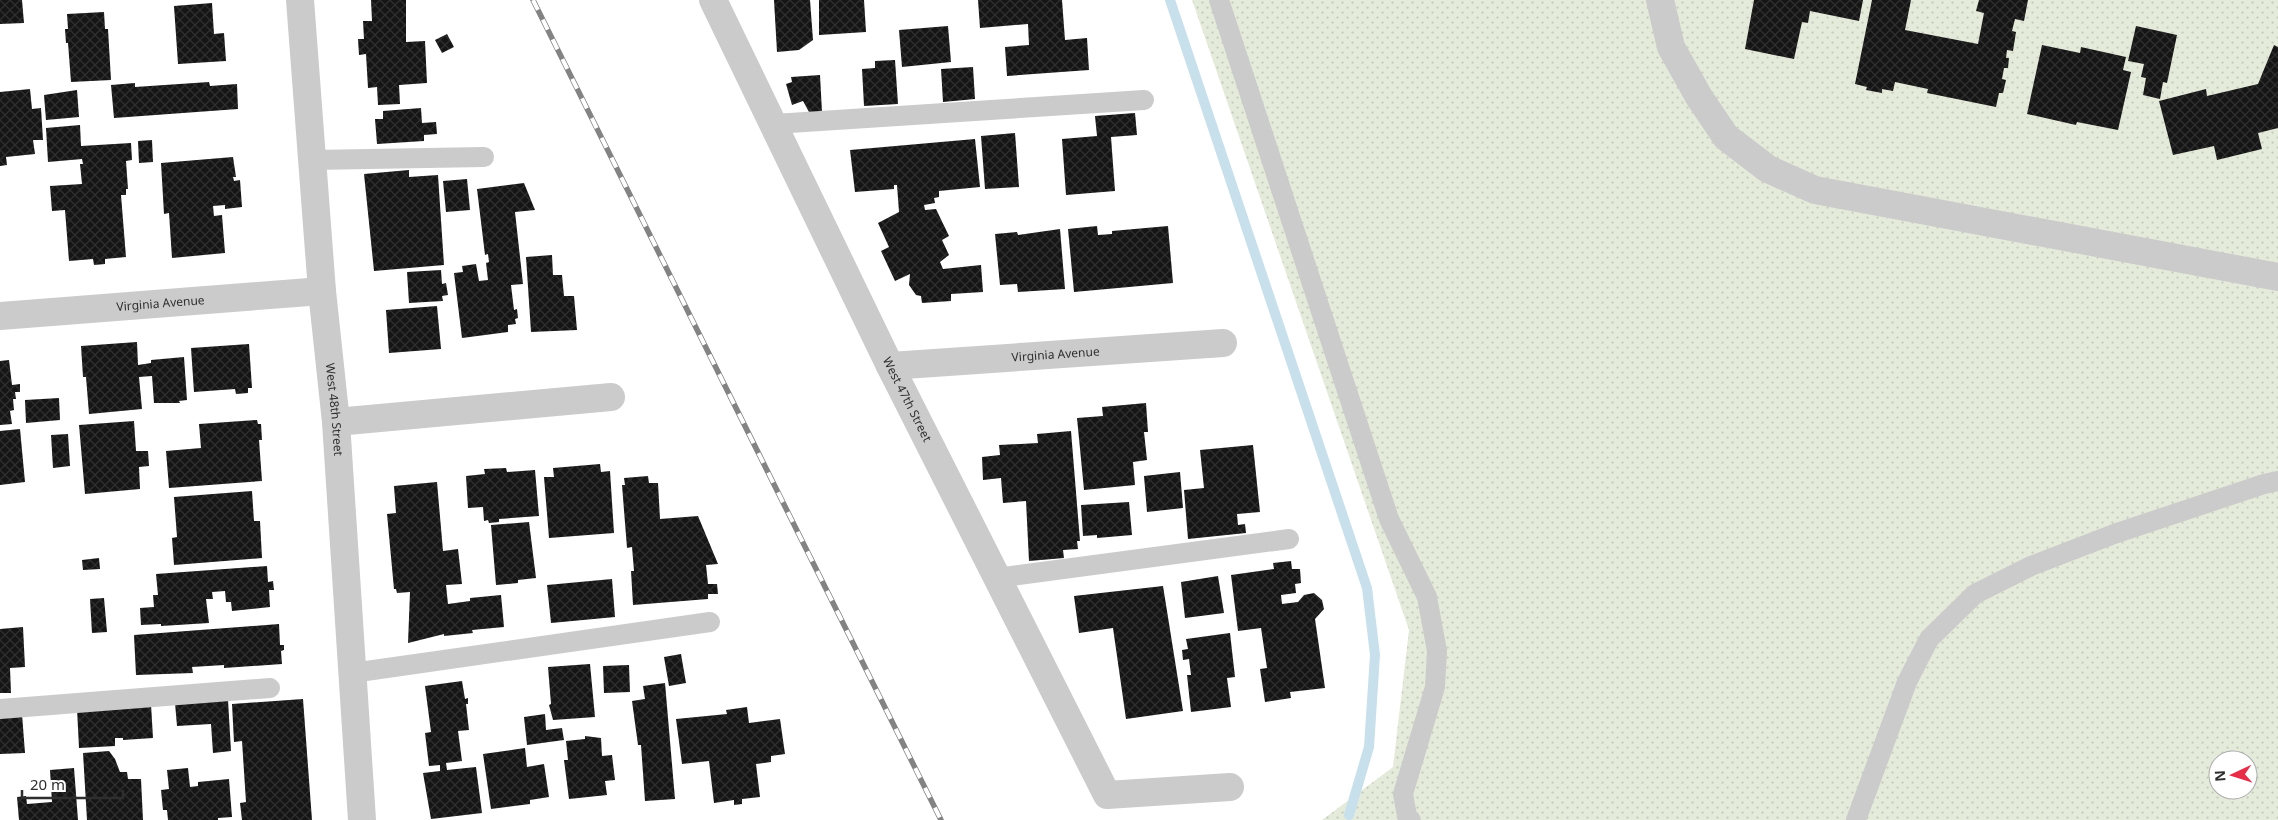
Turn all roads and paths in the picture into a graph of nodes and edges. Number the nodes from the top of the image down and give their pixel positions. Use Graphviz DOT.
graph roads {
  1 [pos="300,0"];
  2 [pos="713,0"];
  3 [pos="1219,0"];
  4 [pos="1660,0"];
  5 [pos="1144,100"];
  6 [pos="774,124"];
  7 [pos="484,157"];
  8 [pos="312,160"];
  9 [pos="2278,277"];
  10 [pos="322,291"];
  11 [pos="0,316"];
  12 [pos="1223,343"];
  13 [pos="890,366"];
  14 [pos="611,397"];
  15 [pos="336,422"];
  16 [pos="2278,481"];
  17 [pos="1289,539"];
  18 [pos="997,578"];
  19 [pos="710,622"];
  20 [pos="352,673"];
  21 [pos="270,688"];
  22 [pos="0,709"];
  23 [pos="1230,787"];
  24 [pos="362,820"];
  25 [pos="1411,820"];
  26 [pos="1856,820"];
  1 -- 8 [label="street, West 48th Street"];
  2 -- 6 [label="street, West 47th Street"];
  3 -- 25 [label="lane"];
  4 -- 9 [label="street"];
  5 -- 6 [label="lane"];
  6 -- 13 [label="street, West 47th Street"];
  7 -- 8 [label="lane"];
  8 -- 10 [label="street, West 48th Street"];
  10 -- 11 [label="street, Virginia Avenue"];
  10 -- 15 [label="street, West 48th Street"];
  12 -- 13 [label="street, Virginia Avenue"];
  13 -- 18 [label="street, West 47th Street"];
  14 -- 15 [label="street"];
  15 -- 20 [label="street, West 48th Street"];
  16 -- 26 [label="lane"];
  17 -- 18 [label="lane"];
  18 -- 23 [label="street, West 47th Street"];
  19 -- 20 [label="lane"];
  20 -- 24 [label="street, West 48th Street"];
  21 -- 22 [label="lane"];
}
